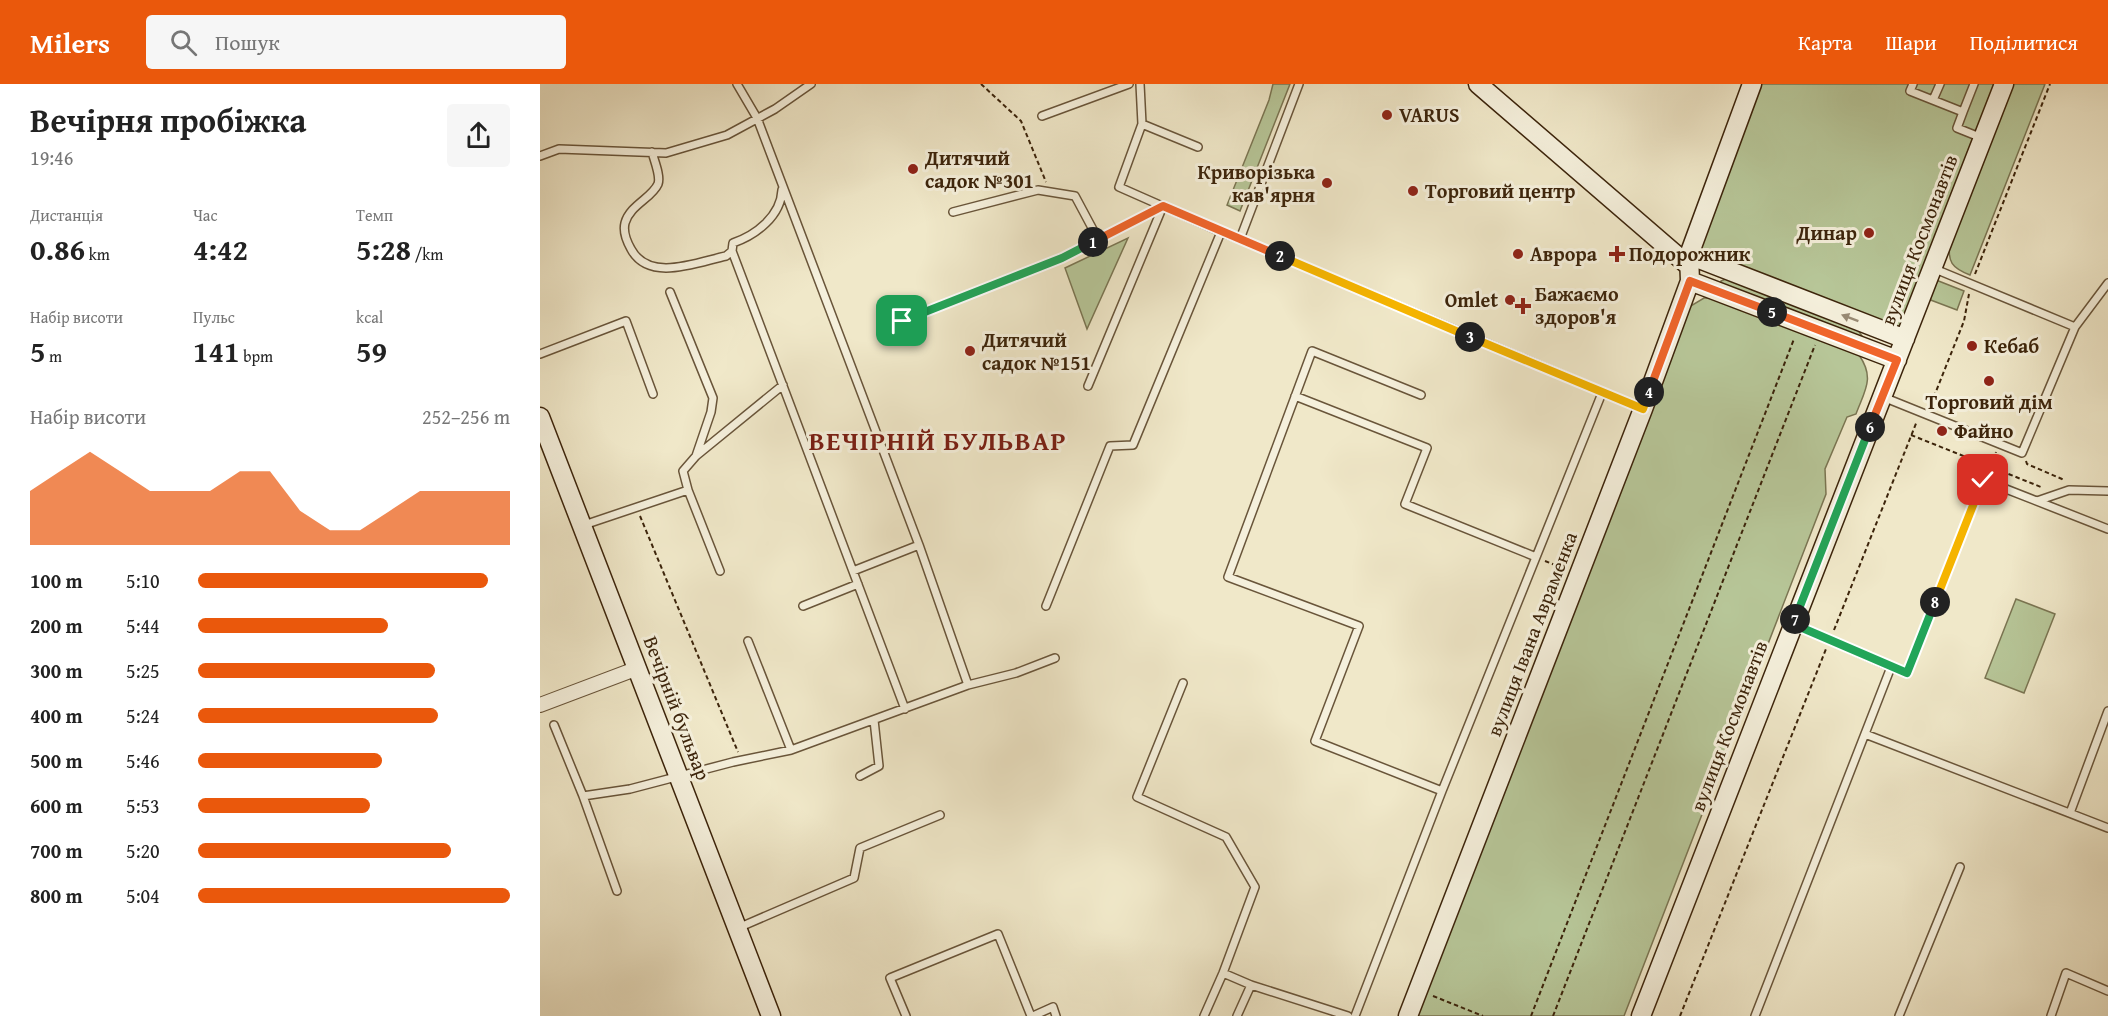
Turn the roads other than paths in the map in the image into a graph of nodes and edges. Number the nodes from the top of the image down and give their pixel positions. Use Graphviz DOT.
graph roads {
  1 [pos="737,84"];
  2 [pos="811,84"];
  3 [pos="1129,84"];
  4 [pos="1140,84"];
  5 [pos="1299,84"];
  6 [pos="1478,84"];
  7 [pos="1752,84"];
  8 [pos="1913,84"];
  9 [pos="1940,84"];
  10 [pos="1974,84"];
  11 [pos="2004,84"];
  12 [pos="1933,100"];
  13 [pos="1963,112"];
  14 [pos="1042,116"];
  15 [pos="757,118"];
  16 [pos="1142,124"];
  17 [pos="1983,138"];
  18 [pos="1198,147"];
  19 [pos="652,152"];
  20 [pos="540,156"];
  21 [pos="782,185"];
  22 [pos="1163,206"];
  23 [pos="953,212"];
  24 [pos="1221,232"];
  25 [pos="1098,239"];
  26 [pos="1240,239"];
  27 [pos="732,251"];
  28 [pos="1689,267"];
  29 [pos="1932,268"];
  30 [pos="2108,283"];
  31 [pos="670,292"];
  32 [pos="902,321"];
  33 [pos="2075,327"];
  34 [pos="1905,339"];
  35 [pos="540,354"];
  36 [pos="1897,360"];
  37 [pos="783,385"];
  38 [pos="1088,386"];
  39 [pos="653,393"];
  40 [pos="1602,393"];
  41 [pos="1421,395"];
  42 [pos="1295,396"];
  43 [pos="1882,396"];
  44 [pos="1643,409"];
  45 [pos="540,417"];
  46 [pos="696,456"];
  47 [pos="688,490"];
  48 [pos="2108,491"];
  49 [pos="2037,501"];
  50 [pos="582,526"];
  51 [pos="2108,530"];
  52 [pos="919,545"];
  53 [pos="1536,557"];
  54 [pos="720,571"];
  55 [pos="853,571"];
  56 [pos="858,584"];
  57 [pos="803,606"];
  58 [pos="1046,606"];
  59 [pos="1793,624"];
  60 [pos="748,641"];
  61 [pos="1055,658"];
  62 [pos="1891,667"];
  63 [pos="638,668"];
  64 [pos="1183,683"];
  65 [pos="968,685"];
  66 [pos="540,705"];
  67 [pos="905,709"];
  68 [pos="2108,711"];
  69 [pos="874,720"];
  70 [pos="554,725"];
  71 [pos="1865,734"];
  72 [pos="791,750"];
  73 [pos="860,776"];
  74 [pos="680,777"];
  75 [pos="1442,791"];
  76 [pos="583,796"];
  77 [pos="2070,813"];
  78 [pos="940,815"];
  79 [pos="2108,828"];
  80 [pos="1960,867"];
  81 [pos="617,891"];
  82 [pos="738,928"];
  83 [pos="1223,973"];
  84 [pos="1251,985"];
  85 [pos="2108,991"];
  86 [pos="771,1016"];
  87 [pos="906,1016"];
  88 [pos="1032,1016"];
  89 [pos="1056,1016"];
  90 [pos="1204,1016"];
  91 [pos="1237,1016"];
  92 [pos="1348,1016"];
  93 [pos="1355,1016"];
  94 [pos="1408,1016"];
  95 [pos="1641,1016"];
  96 [pos="1755,1016"];
  97 [pos="1899,1016"];
  98 [pos="2051,1016"];
  1 -- 15 [label="lane"];
  2 -- 15 [label="lane"];
  3 -- 14 [label="lane"];
  4 -- 16 [label="lane"];
  5 -- 26 [label="lane"];
  6 -- 28 [label="street"];
  7 -- 28 [label="street, вулиця Івана Авраменка"];
  8 -- 12 [label="lane"];
  9 -- 12 [label="lane"];
  10 -- 13 [label="lane"];
  11 -- 17 [label="street, вулиця Космонавтів"];
  12 -- 13 [label="lane"];
  13 -- 17 [label="lane"];
  15 -- 19 [label="lane"];
  15 -- 21 [label="lane"];
  16 -- 18 [label="lane"];
  16 -- 22 [label="lane"];
  17 -- 29 [label="street, вулиця Космонавтів"];
  19 -- 20 [label="lane"];
  19 -- 27 [label="lane"];
  21 -- 27 [label="lane"];
  21 -- 52 [label="lane"];
  22 -- 24 [label="lane"];
  22 -- 25 [label="lane"];
  22 -- 38 [label="lane"];
  23 -- 25 [label="lane"];
  24 -- 26 [label="lane"];
  24 -- 58 [label="lane"];
  25 -- 32 [label="lane"];
  26 -- 40 [label="lane"];
  27 -- 37 [label="lane"];
  34 -- 28 [label="street, one-way"];
  28 -- 36 [label="street"];
  28 -- 44 [label="street, вулиця Івана Авраменка"];
  29 -- 33 [label="lane"];
  29 -- 34 [label="street, вулиця Космонавтів"];
  30 -- 33 [label="lane"];
  31 -- 46 [label="lane"];
  33 -- 43 [label="lane"];
  34 -- 36 [label="street, вулиця Космонавтів"];
  35 -- 39 [label="lane"];
  36 -- 43 [label="street, вулиця Космонавтів"];
  37 -- 46 [label="lane"];
  37 -- 55 [label="lane"];
  40 -- 44 [label="lane"];
  40 -- 53 [label="lane"];
  41 -- 42 [label="lane"];
  42 -- 53 [label="lane"];
  42 -- 75 [label="lane"];
  43 -- 59 [label="street, вулиця Космонавтів"];
  44 -- 94 [label="street, вулиця Івана Авраменка"];
  45 -- 50 [label="street, Вечірній бульвар"];
  46 -- 47 [label="lane"];
  47 -- 50 [label="lane"];
  47 -- 54 [label="lane"];
  48 -- 49 [label="lane"];
  49 -- 51 [label="lane"];
  49 -- 62 [label="lane"];
  50 -- 63 [label="street, Вечірній бульвар"];
  52 -- 55 [label="lane"];
  52 -- 65 [label="lane"];
  53 -- 75 [label="lane"];
  55 -- 56 [label="lane"];
  56 -- 57 [label="lane"];
  56 -- 67 [label="lane"];
  59 -- 62 [label="lane"];
  59 -- 95 [label="street, вулиця Космонавтів"];
  60 -- 72 [label="lane"];
  61 -- 65 [label="lane"];
  62 -- 71 [label="lane"];
  63 -- 66 [label="street"];
  63 -- 74 [label="street, Вечірній бульвар"];
  64 -- 83 [label="lane"];
  65 -- 67 [label="lane"];
  67 -- 69 [label="lane"];
  68 -- 77 [label="lane"];
  69 -- 72 [label="lane"];
  69 -- 73 [label="lane"];
  70 -- 76 [label="lane"];
  71 -- 77 [label="lane"];
  71 -- 96 [label="lane"];
  72 -- 74 [label="lane"];
  74 -- 76 [label="lane"];
  74 -- 82 [label="street, Вечірній бульвар"];
  75 -- 93 [label="lane"];
  76 -- 81 [label="lane"];
  77 -- 79 [label="lane"];
  78 -- 82 [label="lane"];
  80 -- 97 [label="lane"];
  82 -- 86 [label="street, Вечірній бульвар"];
  83 -- 84 [label="lane"];
  83 -- 90 [label="lane"];
  84 -- 91 [label="lane"];
  84 -- 92 [label="lane"];
  85 -- 98 [label="lane"];
  87 -- 88 [label="lane"];
  88 -- 89 [label="lane"];
}
